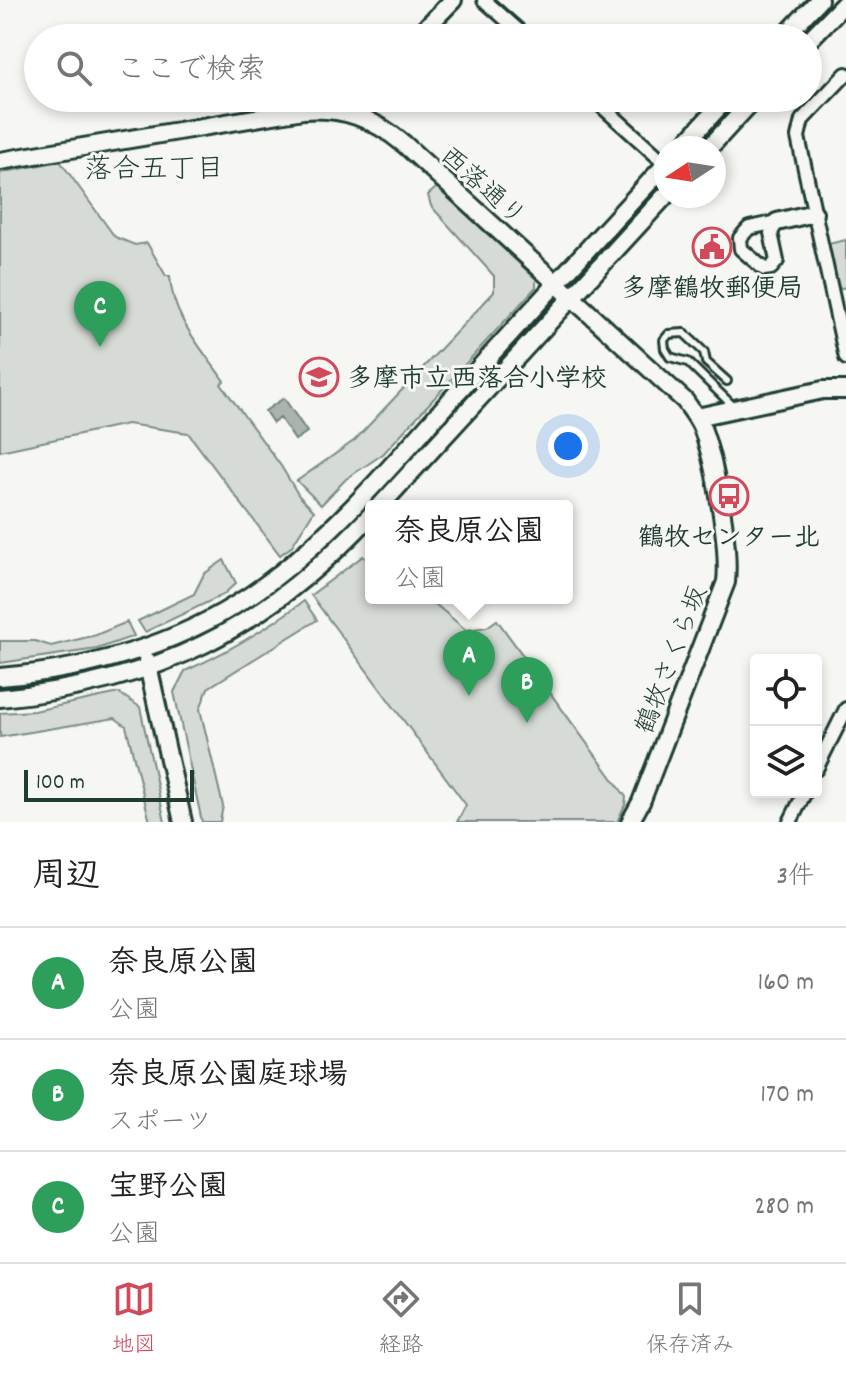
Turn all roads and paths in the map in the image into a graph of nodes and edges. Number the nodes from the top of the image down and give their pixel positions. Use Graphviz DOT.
graph roads {
  1 [pos="453,0"];
  2 [pos="484,0"];
  3 [pos="819,0"];
  4 [pos="846,2"];
  5 [pos="430,24"];
  6 [pos="511,24"];
  7 [pos="796,24"];
  8 [pos="822,27"];
  9 [pos="846,74"];
  10 [pos="822,99"];
  11 [pos="291,112"];
  12 [pos="364,112"];
  13 [pos="608,112"];
  14 [pos="714,112"];
  15 [pos="742,112"];
  16 [pos="810,112"];
  17 [pos="692,136"];
  18 [pos="720,136"];
  19 [pos="654,153"];
  20 [pos="0,161"];
  21 [pos="654,177"];
  22 [pos="654,208"];
  23 [pos="814,213"];
  24 [pos="770,227"];
  25 [pos="556,284"];
  26 [pos="571,297"];
  27 [pos="846,358"];
  28 [pos="727,381"];
  29 [pos="846,390"];
  30 [pos="735,409"];
  31 [pos="697,417"];
  32 [pos="385,500"];
  33 [pos="365,521"];
  34 [pos="144,648"];
  35 [pos="149,669"];
  36 [pos="0,677"];
  37 [pos="0,698"];
  38 [pos="846,709"];
  39 [pos="822,757"];
  40 [pos="802,798"];
  41 [pos="183,822"];
  42 [pos="630,822"];
  43 [pos="790,822"];
  1 -- 5 [label="main road"];
  2 -- 6 [label="street"];
  3 -- 7 [label="main road"];
  4 -- 8 [label="main road"];
  9 -- 10 [label="street"];
  11 -- 20 [label="main road, 西落通り"];
  12 -- 25 [label="main road, 西落通り"];
  13 -- 19 [label="street"];
  14 -- 17 [label="main road"];
  15 -- 18 [label="main road"];
  16 -- 23 [label="street"];
  21 -- 25 [label="main road"];
  22 -- 26 [label="main road"];
  23 -- 24 [label="main road"];
  23 -- 27 [label="street"];
  25 -- 26 [label="main road, 鶴牧さくら坂"];
  25 -- 34 [label="main road"];
  26 -- 31 [label="main road, 鶴牧さくら坂"];
  26 -- 32 [label="main road"];
  28 -- 30 [label="lane"];
  29 -- 30 [label="main road"];
  30 -- 31 [label="main road"];
  31 -- 42 [label="main road, 鶴牧さくら坂"];
  33 -- 35 [label="main road"];
  34 -- 35 [label="main road"];
  34 -- 36 [label="main road"];
  35 -- 37 [label="main road"];
  35 -- 41 [label="main road"];
  38 -- 39 [label="street"];
  40 -- 43 [label="street"];
}
